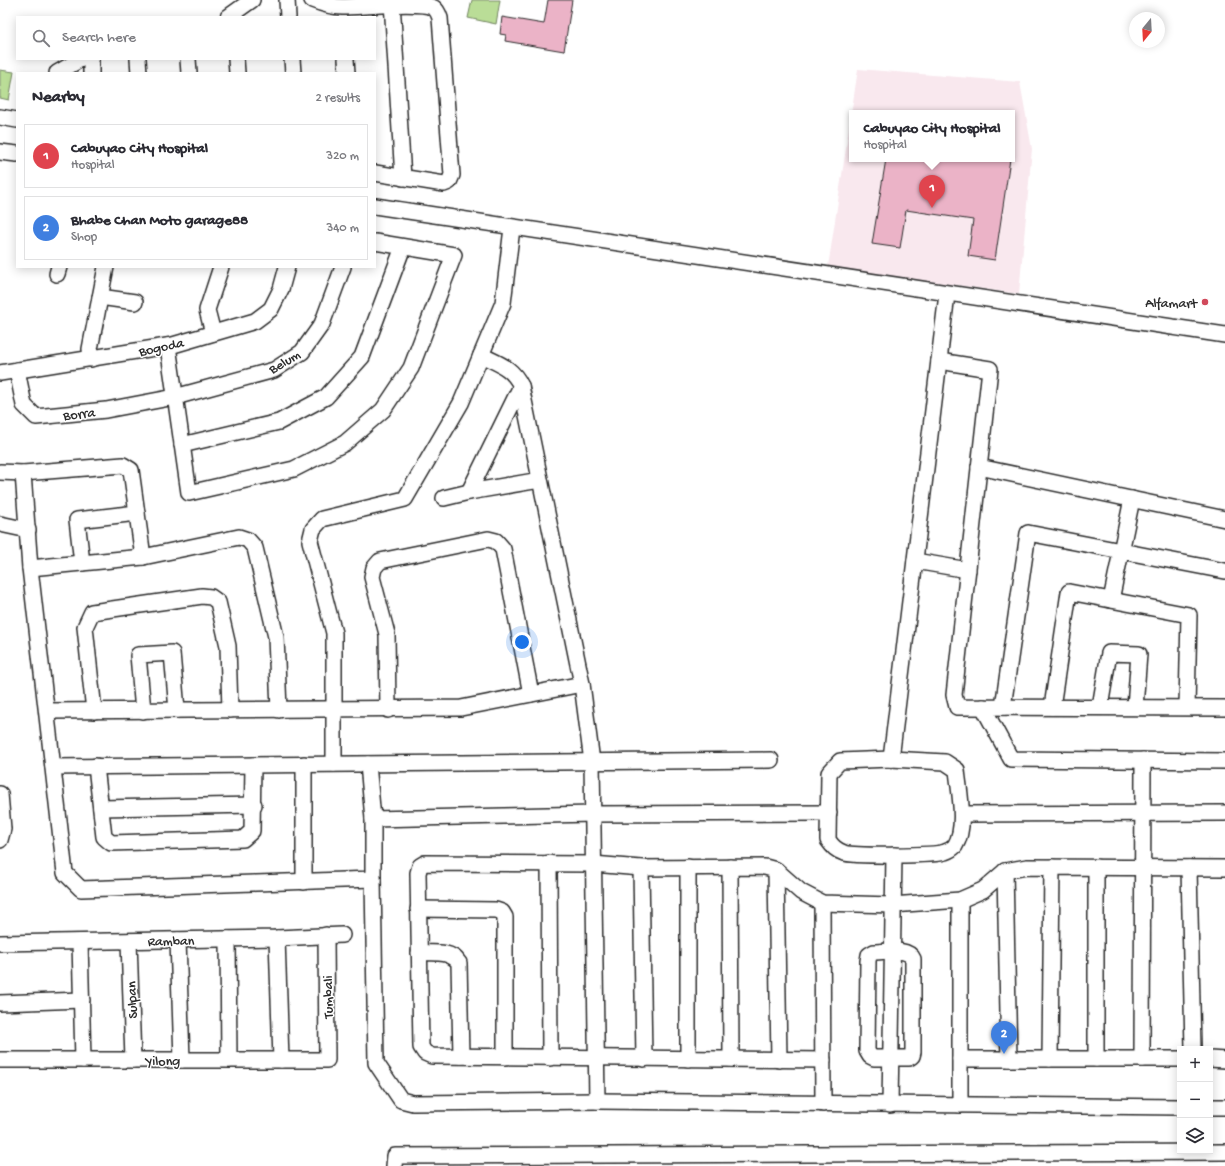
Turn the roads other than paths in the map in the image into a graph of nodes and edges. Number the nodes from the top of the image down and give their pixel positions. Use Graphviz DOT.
graph roads {
  1 [pos="252,0"];
  2 [pos="287,0"];
  3 [pos="312,0"];
  4 [pos="392,2"];
  5 [pos="343,12"];
  6 [pos="232,16"];
  7 [pos="288,16"];
  8 [pos="79,60"];
  9 [pos="91,60"];
  10 [pos="138,60"];
  11 [pos="188,60"];
  12 [pos="236,60"];
  13 [pos="292,60"];
  14 [pos="346,60"];
  15 [pos="59,72"];
  16 [pos="92,72"];
  17 [pos="139,72"];
  18 [pos="189,72"];
  19 [pos="237,72"];
  20 [pos="293,72"];
  21 [pos="347,72"];
  22 [pos="0,117"];
  23 [pos="16,120"];
  24 [pos="0,152"];
  25 [pos="16,154"];
  26 [pos="376,173"];
  27 [pos="403,178"];
  28 [pos="376,206"];
  29 [pos="512,228"];
  30 [pos="376,242"];
  31 [pos="403,247"];
  32 [pos="106,268"];
  33 [pos="221,268"];
  34 [pos="288,268"];
  35 [pos="343,268"];
  36 [pos="947,294"];
  37 [pos="100,297"];
  38 [pos="135,302"];
  39 [pos="213,333"];
  40 [pos="1225,335"];
  41 [pos="168,346"];
  42 [pos="481,355"];
  43 [pos="91,359"];
  44 [pos="939,361"];
  45 [pos="16,370"];
  46 [pos="0,373"];
  47 [pos="521,386"];
  48 [pos="175,397"];
  49 [pos="182,445"];
  50 [pos="979,467"];
  51 [pos="0,472"];
  52 [pos="23,473"];
  53 [pos="540,480"];
  54 [pos="469,492"];
  55 [pos="444,498"];
  56 [pos="1132,499"];
  57 [pos="136,512"];
  58 [pos="1225,519"];
  59 [pos="0,524"];
  60 [pos="28,530"];
  61 [pos="1122,551"];
  62 [pos="143,557"];
  63 [pos="915,561"];
  64 [pos="82,563"];
  65 [pos="30,568"];
  66 [pos="968,570"];
  67 [pos="1225,571"];
  68 [pos="1111,600"];
  69 [pos="582,684"];
  70 [pos="530,694"];
  71 [pos="983,707"];
  72 [pos="1003,707"];
  73 [pos="1052,707"];
  74 [pos="1100,707"];
  75 [pos="1135,707"];
  76 [pos="1187,707"];
  77 [pos="1225,708"];
  78 [pos="177,710"];
  79 [pos="230,710"];
  80 [pos="279,710"];
  81 [pos="335,710"];
  82 [pos="388,710"];
  83 [pos="47,711"];
  84 [pos="94,711"];
  85 [pos="142,711"];
  86 [pos="891,759"];
  87 [pos="771,760"];
  88 [pos="1143,760"];
  89 [pos="1225,761"];
  90 [pos="592,762"];
  91 [pos="304,764"];
  92 [pos="334,764"];
  93 [pos="368,764"];
  94 [pos="253,765"];
  95 [pos="96,766"];
  96 [pos="53,767"];
  97 [pos="0,794"];
  98 [pos="0,798"];
  99 [pos="254,805"];
  100 [pos="101,808"];
  101 [pos="829,813"];
  102 [pos="1143,813"];
  103 [pos="1225,813"];
  104 [pos="593,814"];
  105 [pos="962,814"];
  106 [pos="373,819"];
  107 [pos="0,840"];
  108 [pos="894,855"];
  109 [pos="549,863"];
  110 [pos="593,864"];
  111 [pos="688,867"];
  112 [pos="730,867"];
  113 [pos="1052,867"];
  114 [pos="641,868"];
  115 [pos="1096,868"];
  116 [pos="1142,868"];
  117 [pos="1188,868"];
  118 [pos="1225,868"];
  119 [pos="776,870"];
  120 [pos="1005,871"];
  121 [pos="373,879"];
  122 [pos="304,882"];
  123 [pos="960,900"];
  124 [pos="822,903"];
  125 [pos="892,905"];
  126 [pos="418,909"];
  127 [pos="326,935"];
  128 [pos="342,935"];
  129 [pos="277,938"];
  130 [pos="228,939"];
  131 [pos="129,940"];
  132 [pos="178,940"];
  133 [pos="80,942"];
  134 [pos="0,943"];
  135 [pos="893,952"];
  136 [pos="419,953"];
  137 [pos="82,1000"];
  138 [pos="0,1003"];
  139 [pos="1193,1046"];
  140 [pos="461,1056"];
  141 [pos="505,1057"];
  142 [pos="550,1058"];
  143 [pos="596,1058"];
  144 [pos="644,1059"];
  145 [pos="688,1059"];
  146 [pos="891,1059"];
  147 [pos="960,1059"];
  148 [pos="1009,1059"];
  149 [pos="1050,1059"];
  150 [pos="1096,1059"];
  151 [pos="1142,1059"];
  152 [pos="1177,1059"];
  153 [pos="1213,1059"];
  154 [pos="0,1060"];
  155 [pos="83,1060"];
  156 [pos="132,1060"];
  157 [pos="182,1060"];
  158 [pos="229,1060"];
  159 [pos="281,1060"];
  160 [pos="327,1060"];
  161 [pos="731,1060"];
  162 [pos="779,1060"];
  163 [pos="823,1060"];
  164 [pos="1225,1060"];
  165 [pos="597,1101"];
  166 [pos="823,1104"];
  167 [pos="890,1105"];
  168 [pos="960,1105"];
  169 [pos="1177,1107"];
  170 [pos="1213,1107"];
  171 [pos="1225,1108"];
  172 [pos="1225,1152"];
  173 [pos="995,1159"];
  174 [pos="856,1160"];
  175 [pos="1153,1160"];
  176 [pos="515,1161"];
  177 [pos="609,1161"];
  178 [pos="742,1161"];
  179 [pos="394,1166"];
  1 -- 6 [label="street"];
  2 -- 7 [label="street"];
  3 -- 5 [label="street"];
  4 -- 5 [label="street"];
  4 -- 27 [label="street"];
  4 -- 27 [label="street"];
  8 -- 15 [label="street"];
  9 -- 16 [label="street"];
  10 -- 17 [label="street"];
  11 -- 18 [label="street"];
  12 -- 19 [label="street"];
  13 -- 20 [label="street"];
  14 -- 21 [label="street"];
  22 -- 23 [label="street"];
  24 -- 25 [label="street"];
  26 -- 27 [label="street"];
  28 -- 29 [label="street"];
  29 -- 36 [label="street"];
  29 -- 42 [label="street"];
  30 -- 31 [label="street"];
  31 -- 49 [label="street"];
  31 -- 49 [label="street"];
  32 -- 37 [label="street"];
  33 -- 39 [label="street"];
  34 -- 39 [label="street, Bogoda"];
  35 -- 48 [label="street, Belum"];
  36 -- 40 [label="street"];
  36 -- 44 [label="street"];
  37 -- 38 [label="street"];
  37 -- 43 [label="street"];
  39 -- 41 [label="street, Bogoda"];
  41 -- 43 [label="street, Bogoda"];
  41 -- 48 [label="street"];
  42 -- 47 [label="street"];
  42 -- 81 [label="street"];
  43 -- 45 [label="street, Bogoda"];
  44 -- 50 [label="street"];
  44 -- 63 [label="street"];
  45 -- 46 [label="street, Bogoda"];
  45 -- 48 [label="street, Borra"];
  47 -- 53 [label="street"];
  47 -- 54 [label="street"];
  48 -- 49 [label="street"];
  50 -- 56 [label="street"];
  50 -- 66 [label="street"];
  51 -- 52 [label="street"];
  52 -- 57 [label="street"];
  52 -- 60 [label="street"];
  53 -- 54 [label="street"];
  53 -- 69 [label="street"];
  54 -- 55 [label="street"];
  56 -- 58 [label="street"];
  56 -- 61 [label="street"];
  57 -- 62 [label="street"];
  57 -- 64 [label="street"];
  59 -- 60 [label="street"];
  60 -- 65 [label="street"];
  61 -- 67 [label="street"];
  61 -- 68 [label="street"];
  61 -- 72 [label="street"];
  62 -- 64 [label="street"];
  62 -- 80 [label="street"];
  63 -- 66 [label="street"];
  63 -- 86 [label="street"];
  64 -- 65 [label="street"];
  65 -- 83 [label="street"];
  66 -- 71 [label="street"];
  68 -- 73 [label="street"];
  68 -- 76 [label="street"];
  69 -- 70 [label="street"];
  69 -- 90 [label="street"];
  70 -- 82 [label="street"];
  70 -- 82 [label="street"];
  71 -- 72 [label="street"];
  71 -- 88 [label="street"];
  72 -- 73 [label="street"];
  73 -- 74 [label="street"];
  74 -- 75 [label="street"];
  74 -- 75 [label="street"];
  75 -- 76 [label="street"];
  76 -- 77 [label="street"];
  78 -- 79 [label="street"];
  78 -- 85 [label="street"];
  78 -- 85 [label="street"];
  79 -- 80 [label="street"];
  79 -- 84 [label="street"];
  80 -- 81 [label="street"];
  81 -- 82 [label="street"];
  81 -- 92 [label="street"];
  83 -- 84 [label="street"];
  83 -- 96 [label="street"];
  84 -- 85 [label="street"];
  86 -- 101 [label="street"];
  86 -- 105 [label="street"];
  87 -- 90 [label="street"];
  88 -- 89 [label="street"];
  88 -- 102 [label="street"];
  90 -- 93 [label="street"];
  90 -- 104 [label="street"];
  91 -- 92 [label="street"];
  91 -- 94 [label="street"];
  91 -- 122 [label="street"];
  92 -- 93 [label="street"];
  93 -- 106 [label="street"];
  94 -- 95 [label="street"];
  94 -- 99 [label="street"];
  95 -- 96 [label="street"];
  95 -- 100 [label="street"];
  96 -- 122 [label="street"];
  97 -- 98 [label="street"];
  98 -- 107 [label="street"];
  99 -- 100 [label="street"];
  99 -- 100 [label="street"];
  101 -- 104 [label="street"];
  101 -- 108 [label="street"];
  102 -- 103 [label="street"];
  102 -- 105 [label="street"];
  102 -- 116 [label="street"];
  104 -- 106 [label="street"];
  104 -- 110 [label="street"];
  105 -- 108 [label="street"];
  106 -- 121 [label="street"];
  108 -- 125 [label="street"];
  109 -- 110 [label="street"];
  109 -- 126 [label="street"];
  109 -- 142 [label="street"];
  110 -- 114 [label="street"];
  110 -- 143 [label="street"];
  111 -- 112 [label="street"];
  111 -- 114 [label="street"];
  111 -- 145 [label="street"];
  112 -- 119 [label="street"];
  112 -- 161 [label="street"];
  113 -- 115 [label="street"];
  113 -- 120 [label="street"];
  113 -- 149 [label="street"];
  114 -- 144 [label="street"];
  115 -- 116 [label="street"];
  115 -- 150 [label="street"];
  116 -- 117 [label="street"];
  116 -- 151 [label="street"];
  117 -- 118 [label="street"];
  117 -- 139 [label="street"];
  119 -- 124 [label="street"];
  119 -- 162 [label="street"];
  120 -- 123 [label="street"];
  120 -- 148 [label="street"];
  121 -- 122 [label="street"];
  121 -- 165 [label="street"];
  123 -- 125 [label="street"];
  123 -- 147 [label="street"];
  124 -- 125 [label="street"];
  124 -- 163 [label="street"];
  125 -- 135 [label="street"];
  126 -- 136 [label="street"];
  126 -- 141 [label="street"];
  127 -- 128 [label="street, Ramban"];
  127 -- 129 [label="street, Ramban"];
  127 -- 160 [label="street, Tumbali"];
  129 -- 130 [label="street, Ramban"];
  129 -- 159 [label="street"];
  130 -- 132 [label="street, Ramban"];
  130 -- 158 [label="street"];
  131 -- 132 [label="street, Ramban"];
  131 -- 133 [label="street, Ramban"];
  131 -- 156 [label="street, Sulpan"];
  132 -- 157 [label="street"];
  133 -- 134 [label="street, Ramban"];
  133 -- 137 [label="street"];
  135 -- 146 [label="street"];
  135 -- 146 [label="street"];
  135 -- 146 [label="street"];
  136 -- 140 [label="street"];
  136 -- 140 [label="street"];
  137 -- 138 [label="street"];
  137 -- 155 [label="street"];
  140 -- 141 [label="street"];
  141 -- 142 [label="street"];
  142 -- 143 [label="street"];
  143 -- 144 [label="street"];
  143 -- 165 [label="street"];
  144 -- 145 [label="street"];
  145 -- 161 [label="street"];
  146 -- 167 [label="street"];
  147 -- 148 [label="street"];
  147 -- 168 [label="street"];
  148 -- 149 [label="street"];
  149 -- 150 [label="street"];
  150 -- 151 [label="street"];
  151 -- 152 [label="street"];
  153 -- 164 [label="street"];
  154 -- 155 [label="street, Yilong"];
  155 -- 156 [label="street, Yilong"];
  156 -- 157 [label="street, Yilong"];
  157 -- 158 [label="street, Yilong"];
  158 -- 159 [label="street, Yilong"];
  159 -- 160 [label="street, Yilong"];
  161 -- 162 [label="street"];
  162 -- 163 [label="street"];
  163 -- 166 [label="street"];
  165 -- 166 [label="street"];
  166 -- 167 [label="street"];
  167 -- 168 [label="street"];
  168 -- 169 [label="street"];
  170 -- 171 [label="street"];
  172 -- 175 [label="street"];
  173 -- 174 [label="street"];
  173 -- 175 [label="street"];
  174 -- 178 [label="street"];
  176 -- 177 [label="street"];
  176 -- 179 [label="street"];
  177 -- 178 [label="street"];
}
